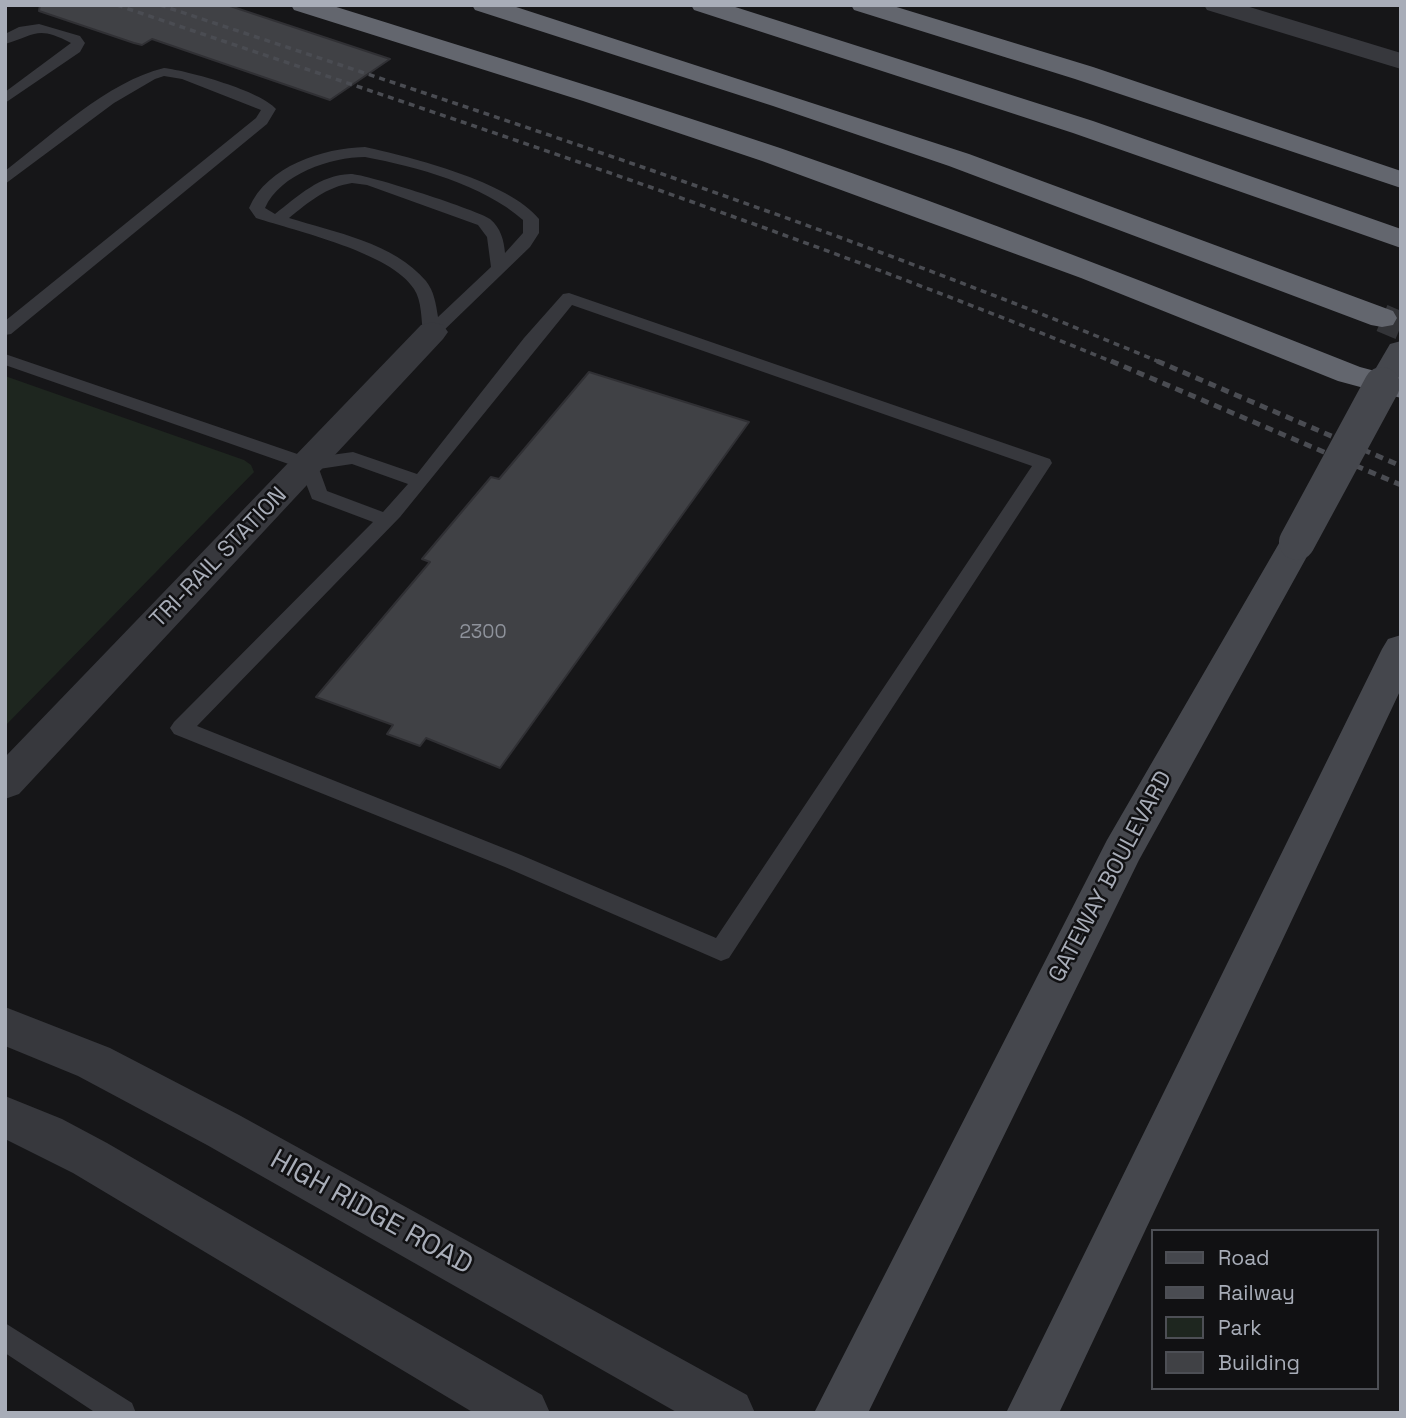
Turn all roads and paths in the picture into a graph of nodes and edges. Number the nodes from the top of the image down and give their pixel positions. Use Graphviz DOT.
graph roads {
  1 [pos="303,5"];
  2 [pos="484,5"];
  3 [pos="703,5"];
  4 [pos="863,5"];
  5 [pos="1216,5"];
  6 [pos="5,40"];
  7 [pos="1401,61"];
  8 [pos="5,99"];
  9 [pos="5,179"];
  10 [pos="1401,180"];
  11 [pos="277,220"];
  12 [pos="1401,239"];
  13 [pos="499,267"];
  14 [pos="1382,318"];
  15 [pos="5,330"];
  16 [pos="432,332"];
  17 [pos="1401,351"];
  18 [pos="5,359"];
  19 [pos="1392,386"];
  20 [pos="308,464"];
  21 [pos="420,482"];
  22 [pos="386,520"];
  23 [pos="1401,649"];
  24 [pos="5,783"];
  25 [pos="5,1026"];
  26 [pos="5,1117"];
  27 [pos="5,1337"];
  28 [pos="122,1413"];
  29 [pos="524,1413"];
  30 [pos="730,1413"];
  31 [pos="839,1413"];
  32 [pos="1032,1413"];
  1 -- 19 [label="highway"];
  2 -- 14 [label="highway"];
  3 -- 12 [label="highway"];
  4 -- 10 [label="highway"];
  5 -- 7 [label="street"];
  6 -- 8 [label="lane"];
  9 -- 15 [label="lane"];
  11 -- 13 [label="lane"];
  11 -- 13 [label="lane"];
  11 -- 16 [label="lane"];
  13 -- 16 [label="lane"];
  16 -- 20 [label="street, TRI-RAIL STATION"];
  17 -- 19 [label="main road, GATEWAY BOULEVARD"];
  18 -- 20 [label="lane"];
  19 -- 31 [label="main road, GATEWAY BOULEVARD, bridge"];
  20 -- 21 [label="lane"];
  20 -- 22 [label="lane"];
  20 -- 24 [label="street, TRI-RAIL STATION"];
  21 -- 22 [label="lane"];
  21 -- 22 [label="lane"];
  23 -- 32 [label="main road"];
  25 -- 30 [label="street, HIGH RIDGE ROAD"];
  26 -- 29 [label="street"];
  27 -- 28 [label="lane"];
}
